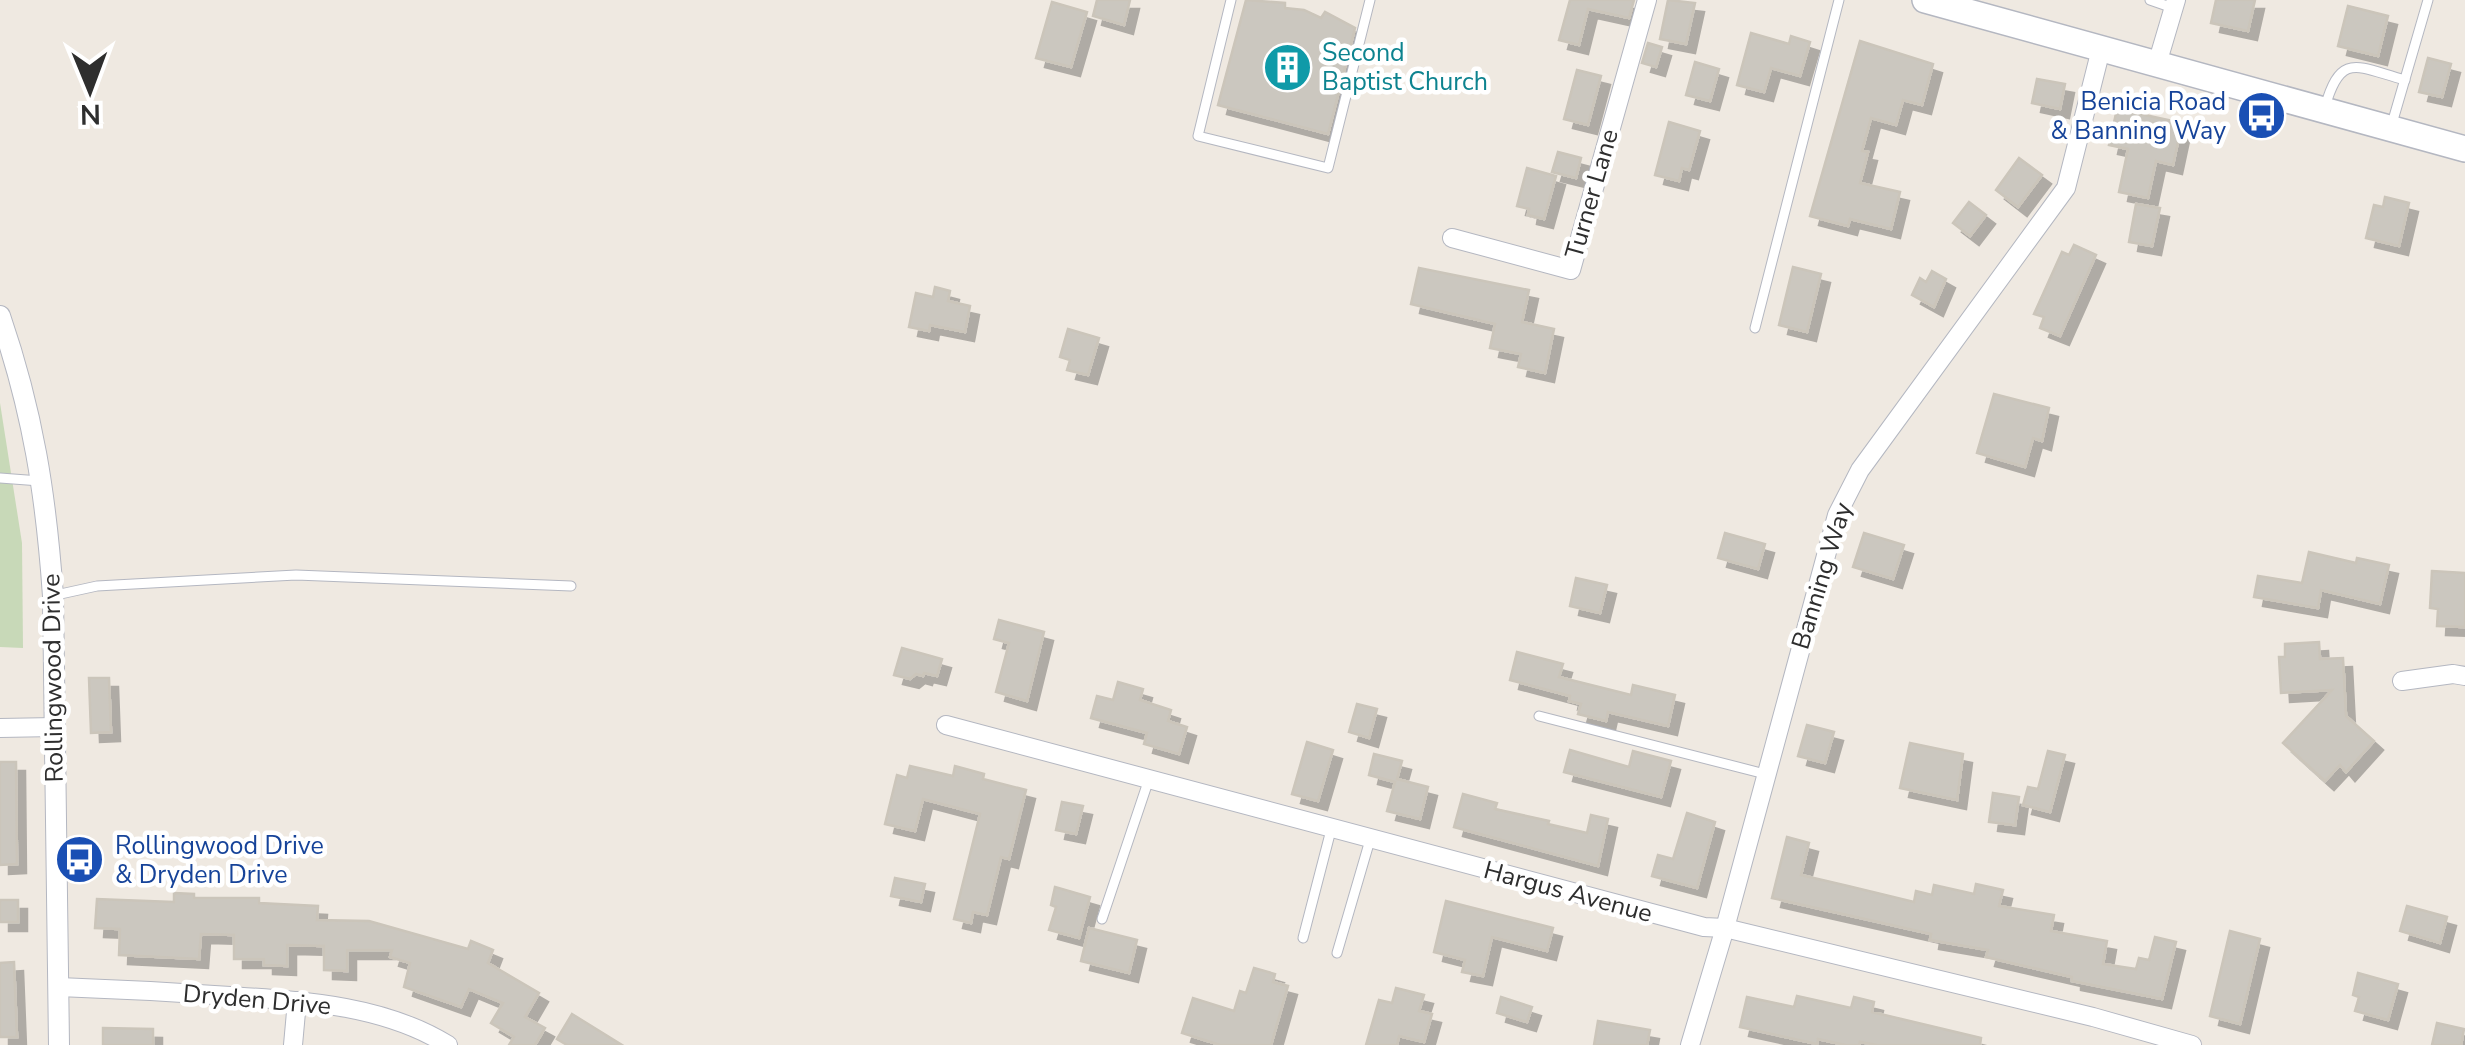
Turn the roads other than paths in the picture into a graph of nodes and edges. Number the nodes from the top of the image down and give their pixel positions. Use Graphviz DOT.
graph roads {
  1 [pos="1232,0"];
  2 [pos="1370,0"];
  3 [pos="1647,0"];
  4 [pos="1839,0"];
  5 [pos="1925,0"];
  6 [pos="2150,0"];
  7 [pos="2428,0"];
  8 [pos="2174,4"];
  9 [pos="2101,49"];
  10 [pos="2157,64"];
  11 [pos="2405,80"];
  12 [pos="2324,110"];
  13 [pos="2391,128"];
  14 [pos="2465,149"];
  15 [pos="1452,238"];
  16 [pos="0,316"];
  17 [pos="1755,328"];
  18 [pos="0,478"];
  19 [pos="42,481"];
  20 [pos="572,586"];
  21 [pos="54,596"];
  22 [pos="2465,676"];
  23 [pos="2402,681"];
  24 [pos="1539,716"];
  25 [pos="946,724"];
  26 [pos="55,727"];
  27 [pos="0,728"];
  28 [pos="1765,774"];
  29 [pos="1149,779"];
  30 [pos="1331,830"];
  31 [pos="1370,840"];
  32 [pos="1102,919"];
  33 [pos="1726,928"];
  34 [pos="1303,938"];
  35 [pos="1338,953"];
  36 [pos="59,987"];
  37 [pos="296,1001"];
  38 [pos="60,1045"];
  39 [pos="293,1045"];
  40 [pos="448,1045"];
  41 [pos="1690,1045"];
  42 [pos="2192,1045"];
  1 -- 2 [label="lane"];
  3 -- 15 [label="street, Turner Lane"];
  4 -- 17 [label="lane"];
  5 -- 9 [label="main road"];
  6 -- 8 [label="lane"];
  7 -- 11 [label="lane"];
  8 -- 10 [label="street"];
  9 -- 10 [label="main road"];
  9 -- 28 [label="street, Banning Way"];
  10 -- 12 [label="main road"];
  11 -- 12 [label="lane"];
  11 -- 13 [label="lane"];
  12 -- 13 [label="main road"];
  13 -- 14 [label="main road"];
  16 -- 19 [label="street, Rollingwood Drive"];
  18 -- 19 [label="lane"];
  19 -- 21 [label="street, Rollingwood Drive"];
  20 -- 21 [label="lane"];
  21 -- 26 [label="street, Rollingwood Drive"];
  22 -- 23 [label="street"];
  24 -- 28 [label="lane"];
  25 -- 29 [label="street, Hargus Avenue"];
  26 -- 27 [label="street"];
  26 -- 36 [label="street, Rollingwood Drive"];
  28 -- 33 [label="street, Banning Way"];
  29 -- 30 [label="street, Hargus Avenue"];
  29 -- 32 [label="lane"];
  30 -- 31 [label="street, Hargus Avenue"];
  30 -- 34 [label="lane"];
  31 -- 33 [label="street, Hargus Avenue"];
  31 -- 35 [label="lane"];
  33 -- 41 [label="street, Banning Way"];
  33 -- 42 [label="street, Hargus Avenue"];
  36 -- 37 [label="street, Dryden Drive"];
  36 -- 38 [label="street, Rollingwood Drive"];
  37 -- 39 [label="street"];
  37 -- 40 [label="street, Dryden Drive"];
}
